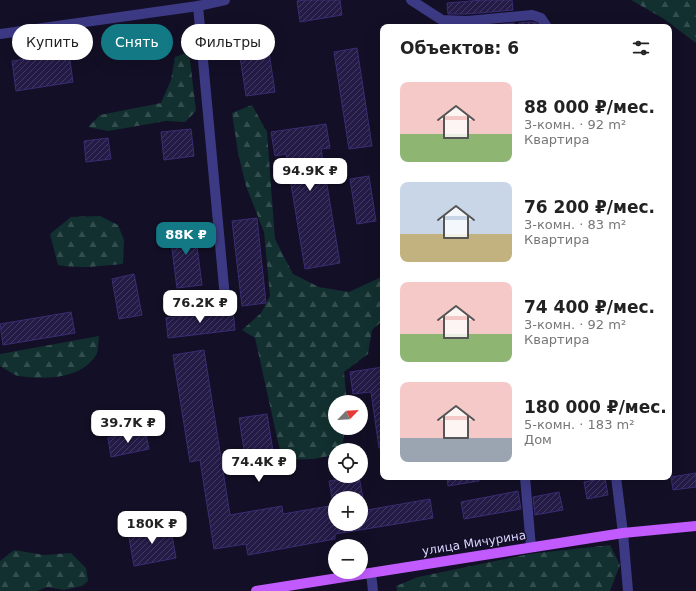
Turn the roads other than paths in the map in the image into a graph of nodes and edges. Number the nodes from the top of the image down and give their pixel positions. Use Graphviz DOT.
graph roads {
  1 [pos="225,0"];
  2 [pos="411,0"];
  3 [pos="198,6"];
  4 [pos="545,24"];
  5 [pos="0,34"];
  6 [pos="226,309"];
  7 [pos="525,480"];
  8 [pos="616,480"];
  9 [pos="696,526"];
  10 [pos="623,533"];
  11 [pos="531,546"];
  12 [pos="371,573"];
  13 [pos="256,591"];
  14 [pos="373,591"];
  15 [pos="628,591"];
  1 -- 3 [label="street"];
  2 -- 4 [label="street"];
  3 -- 5 [label="street"];
  3 -- 6 [label="street"];
  7 -- 11 [label="street"];
  8 -- 10 [label="street"];
  9 -- 10 [label="main road, улица Мичурина"];
  10 -- 11 [label="main road, улица Мичурина"];
  10 -- 15 [label="street"];
  11 -- 12 [label="main road, улица Мичурина"];
  12 -- 13 [label="main road, улица Мичурина"];
  12 -- 14 [label="street"];
}
